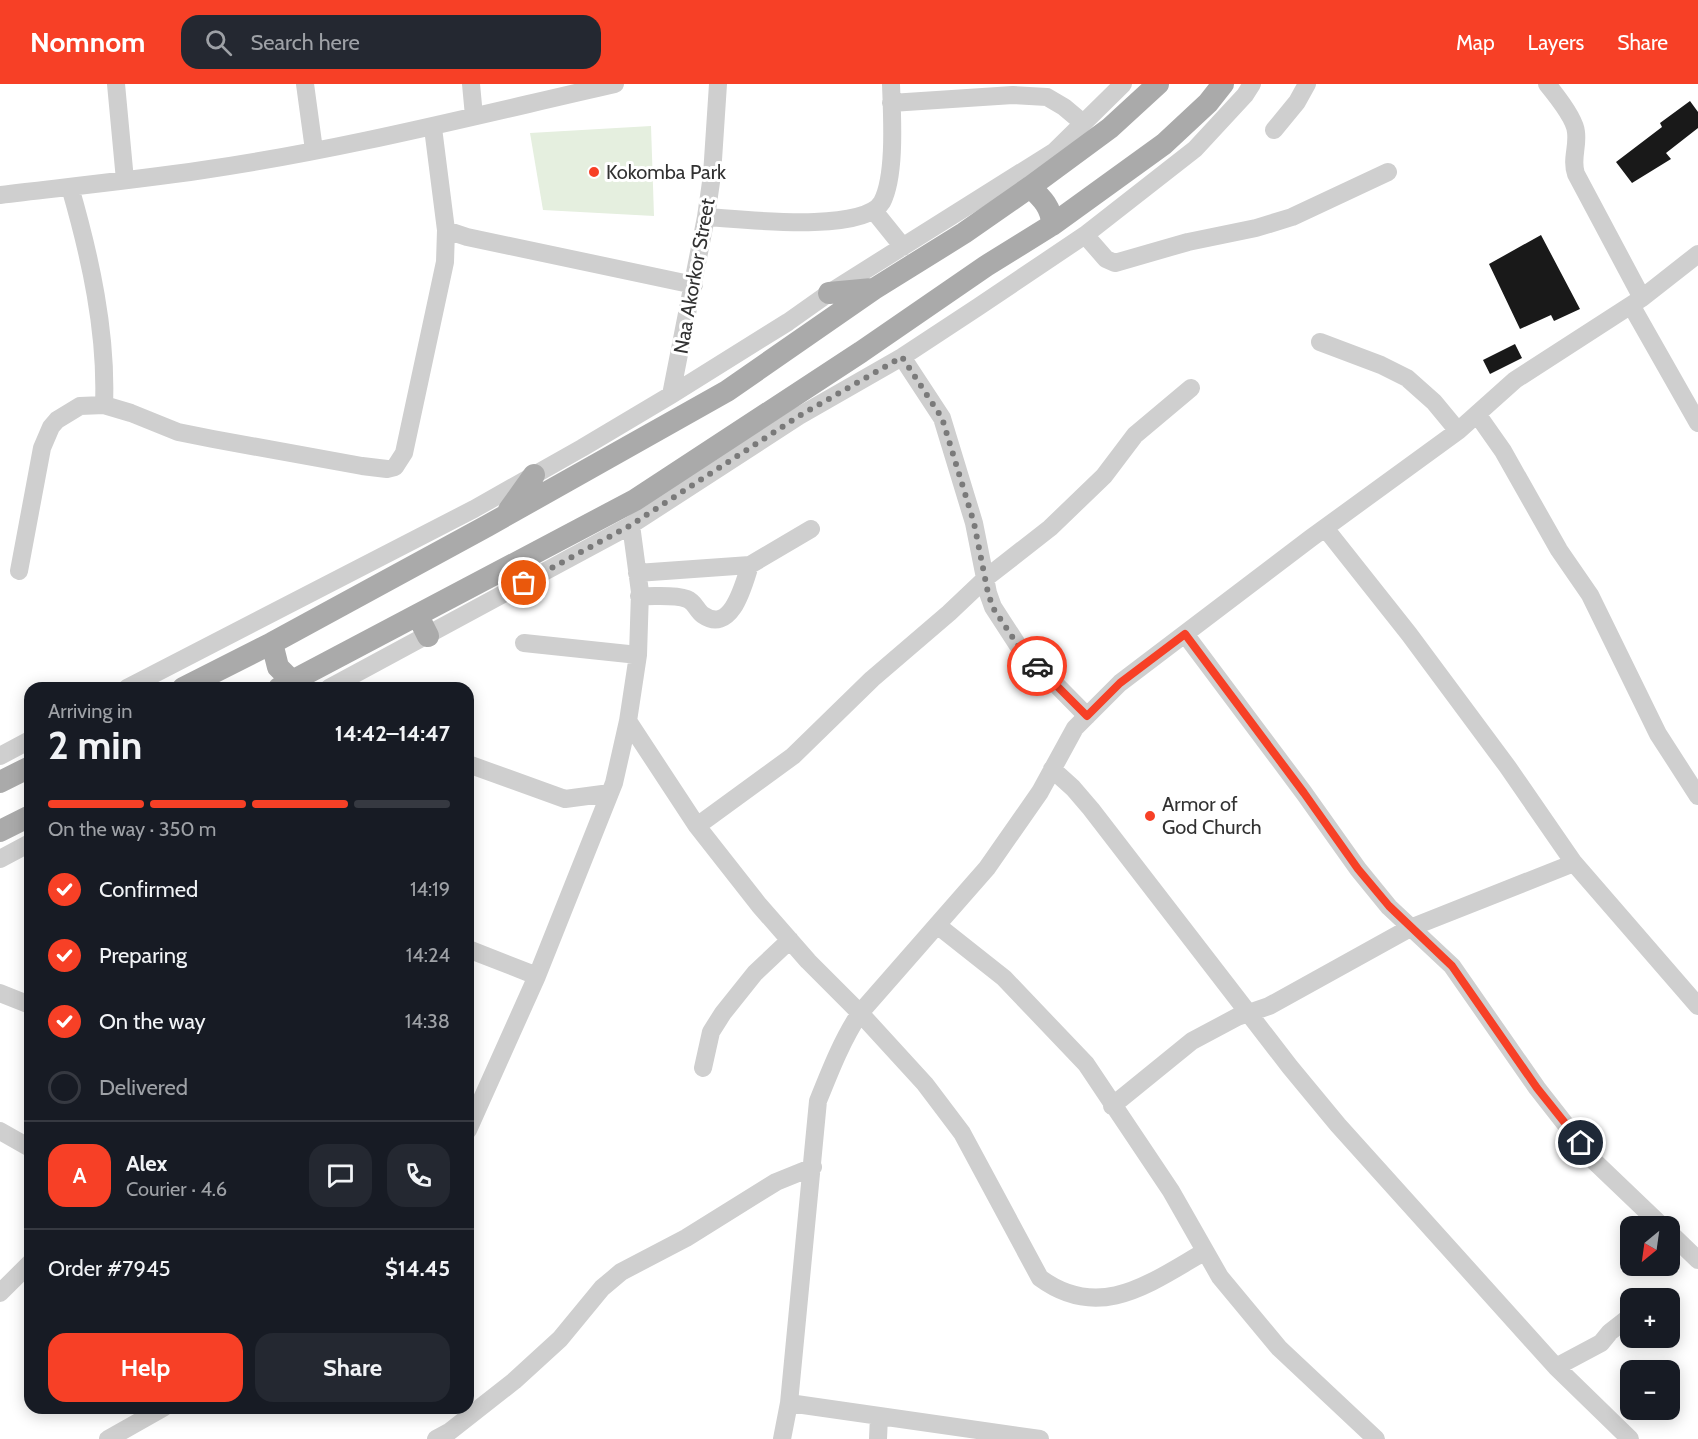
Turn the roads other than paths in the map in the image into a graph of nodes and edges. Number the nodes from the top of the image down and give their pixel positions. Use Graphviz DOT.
graph roads {
  1 [pos="116,84"];
  2 [pos="305,84"];
  3 [pos="471,84"];
  4 [pos="615,84"];
  5 [pos="718,84"];
  6 [pos="891,84"];
  7 [pos="1123,84"];
  8 [pos="1158,84"];
  9 [pos="1223,84"];
  10 [pos="1252,84"];
  11 [pos="1307,84"];
  12 [pos="1547,84"];
  13 [pos="891,102"];
  14 [pos="474,116"];
  15 [pos="1083,123"];
  16 [pos="433,128"];
  17 [pos="1274,130"];
  18 [pos="314,150"];
  19 [pos="1388,172"];
  20 [pos="125,180"];
  21 [pos="70,187"];
  22 [pos="1030,187"];
  23 [pos="0,195"];
  24 [pos="874,211"];
  25 [pos="706,217"];
  26 [pos="1052,225"];
  27 [pos="446,230"];
  28 [pos="1085,235"];
  29 [pos="903,247"];
  30 [pos="1698,254"];
  31 [pos="693,285"];
  32 [pos="874,289"];
  33 [pos="829,293"];
  34 [pos="1636,302"];
  35 [pos="1320,342"];
  36 [pos="902,357"];
  37 [pos="1191,388"];
  38 [pos="671,395"];
  39 [pos="104,405"];
  40 [pos="1477,414"];
  41 [pos="1698,423"];
  42 [pos="1458,430"];
  43 [pos="534,475"];
  44 [pos="506,514"];
  45 [pos="631,525"];
  46 [pos="1325,528"];
  47 [pos="810,529"];
  48 [pos="750,566"];
  49 [pos="19,571"];
  50 [pos="637,573"];
  51 [pos="986,578"];
  52 [pos="639,596"];
  53 [pos="423,626"];
  54 [pos="1185,634"];
  55 [pos="272,643"];
  56 [pos="524,643"];
  57 [pos="638,655"];
  58 [pos="139,682"];
  59 [pos="195,682"];
  60 [pos="285,682"];
  61 [pos="293,682"];
  62 [pos="343,682"];
  63 [pos="1087,716"];
  64 [pos="628,721"];
  65 [pos="24,743"];
  66 [pos="0,756"];
  67 [pos="474,766"];
  68 [pos="1053,769"];
  69 [pos="24,770"];
  70 [pos="0,782"];
  71 [pos="610,793"];
  72 [pos="1698,796"];
  73 [pos="24,819"];
  74 [pos="698,826"];
  75 [pos="0,831"];
  76 [pos="24,846"];
  77 [pos="0,859"];
  78 [pos="1574,863"];
  79 [pos="937,925"];
  80 [pos="1410,928"];
  81 [pos="790,940"];
  82 [pos="474,951"];
  83 [pos="537,976"];
  84 [pos="0,993"];
  85 [pos="24,1003"];
  86 [pos="1698,1006"];
  87 [pos="860,1013"];
  88 [pos="1249,1013"];
  89 [pos="703,1068"];
  90 [pos="1112,1106"];
  91 [pos="474,1117"];
  92 [pos="0,1131"];
  93 [pos="24,1145"];
  94 [pos="813,1167"];
  95 [pos="1652,1216"];
  96 [pos="1680,1243"];
  97 [pos="1204,1252"];
  98 [pos="1698,1260"];
  99 [pos="24,1269"];
  100 [pos="0,1293"];
  101 [pos="1620,1324"];
  102 [pos="1556,1367"];
  103 [pos="789,1403"];
  104 [pos="474,1412"];
  105 [pos="152,1414"];
  106 [pos="472,1414"];
  107 [pos="879,1416"];
  108 [pos="108,1439"];
  109 [pos="436,1439"];
  110 [pos="782,1439"];
  111 [pos="878,1439"];
  112 [pos="1040,1439"];
  113 [pos="1376,1439"];
  114 [pos="1630,1439"];
  1 -- 20 [label="street"];
  2 -- 18 [label="street"];
  3 -- 14 [label="street"];
  4 -- 14 [label="street"];
  5 -- 25 [label="street, Naa Akorkor Street"];
  6 -- 13 [label="street"];
  7 -- 15 [label="street"];
  8 -- 22 [label="main road"];
  9 -- 26 [label="main road"];
  10 -- 28 [label="street"];
  11 -- 17 [label="street"];
  12 -- 34 [label="street"];
  13 -- 15 [label="street"];
  13 -- 24 [label="street"];
  14 -- 16 [label="street"];
  15 -- 29 [label="street"];
  16 -- 18 [label="street"];
  16 -- 27 [label="street"];
  18 -- 20 [label="street"];
  19 -- 28 [label="street"];
  20 -- 21 [label="street"];
  21 -- 23 [label="street"];
  21 -- 39 [label="street"];
  22 -- 26 [label="main road"];
  22 -- 32 [label="main road"];
  24 -- 25 [label="street"];
  24 -- 29 [label="street"];
  25 -- 31 [label="street, Naa Akorkor Street"];
  26 -- 53 [label="main road"];
  27 -- 31 [label="street"];
  27 -- 39 [label="street"];
  28 -- 36 [label="street"];
  29 -- 33 [label="street"];
  30 -- 34 [label="street"];
  31 -- 38 [label="street, Naa Akorkor Street"];
  32 -- 33 [label="main road"];
  32 -- 44 [label="main road"];
  33 -- 38 [label="street"];
  34 -- 40 [label="street"];
  34 -- 41 [label="street"];
  35 -- 42 [label="street"];
  36 -- 45 [label="street"];
  36 -- 51 [label="street"];
  37 -- 51 [label="street"];
  38 -- 43 [label="street"];
  39 -- 49 [label="street"];
  40 -- 42 [label="street"];
  40 -- 72 [label="street"];
  42 -- 46 [label="street"];
  43 -- 44 [label="main road"];
  43 -- 58 [label="street"];
  44 -- 55 [label="main road"];
  45 -- 50 [label="street"];
  45 -- 53 [label="street"];
  46 -- 54 [label="street"];
  46 -- 78 [label="street"];
  47 -- 48 [label="street"];
  48 -- 50 [label="street"];
  48 -- 52 [label="street"];
  50 -- 52 [label="street"];
  51 -- 63 [label="street"];
  51 -- 74 [label="street"];
  52 -- 57 [label="street"];
  53 -- 61 [label="main road"];
  53 -- 62 [label="street"];
  54 -- 63 [label="street"];
  54 -- 80 [label="street"];
  55 -- 59 [label="main road"];
  55 -- 60 [label="main road"];
  56 -- 57 [label="street"];
  57 -- 64 [label="street"];
  63 -- 68 [label="street"];
  64 -- 71 [label="street"];
  64 -- 74 [label="street"];
  65 -- 66 [label="street"];
  67 -- 71 [label="street"];
  68 -- 79 [label="street"];
  68 -- 88 [label="street"];
  69 -- 70 [label="main road"];
  71 -- 83 [label="street"];
  73 -- 75 [label="main road"];
  74 -- 81 [label="street"];
  76 -- 77 [label="street"];
  78 -- 80 [label="street"];
  78 -- 86 [label="street"];
  79 -- 87 [label="street"];
  79 -- 90 [label="street"];
  80 -- 88 [label="street"];
  80 -- 95 [label="street"];
  81 -- 87 [label="street"];
  81 -- 89 [label="street"];
  82 -- 83 [label="street"];
  83 -- 91 [label="street"];
  84 -- 85 [label="street"];
  87 -- 94 [label="street"];
  87 -- 97 [label="street"];
  88 -- 90 [label="street"];
  88 -- 102 [label="street"];
  90 -- 97 [label="street"];
  92 -- 93 [label="street"];
  94 -- 103 [label="street"];
  94 -- 104 [label="street"];
  96 -- 98 [label="street"];
  97 -- 113 [label="street"];
  99 -- 100 [label="street"];
  101 -- 102 [label="street"];
  102 -- 114 [label="street"];
  103 -- 107 [label="street"];
  103 -- 110 [label="street"];
  105 -- 108 [label="street"];
  106 -- 109 [label="street"];
  107 -- 111 [label="street"];
  107 -- 112 [label="street"];
}
